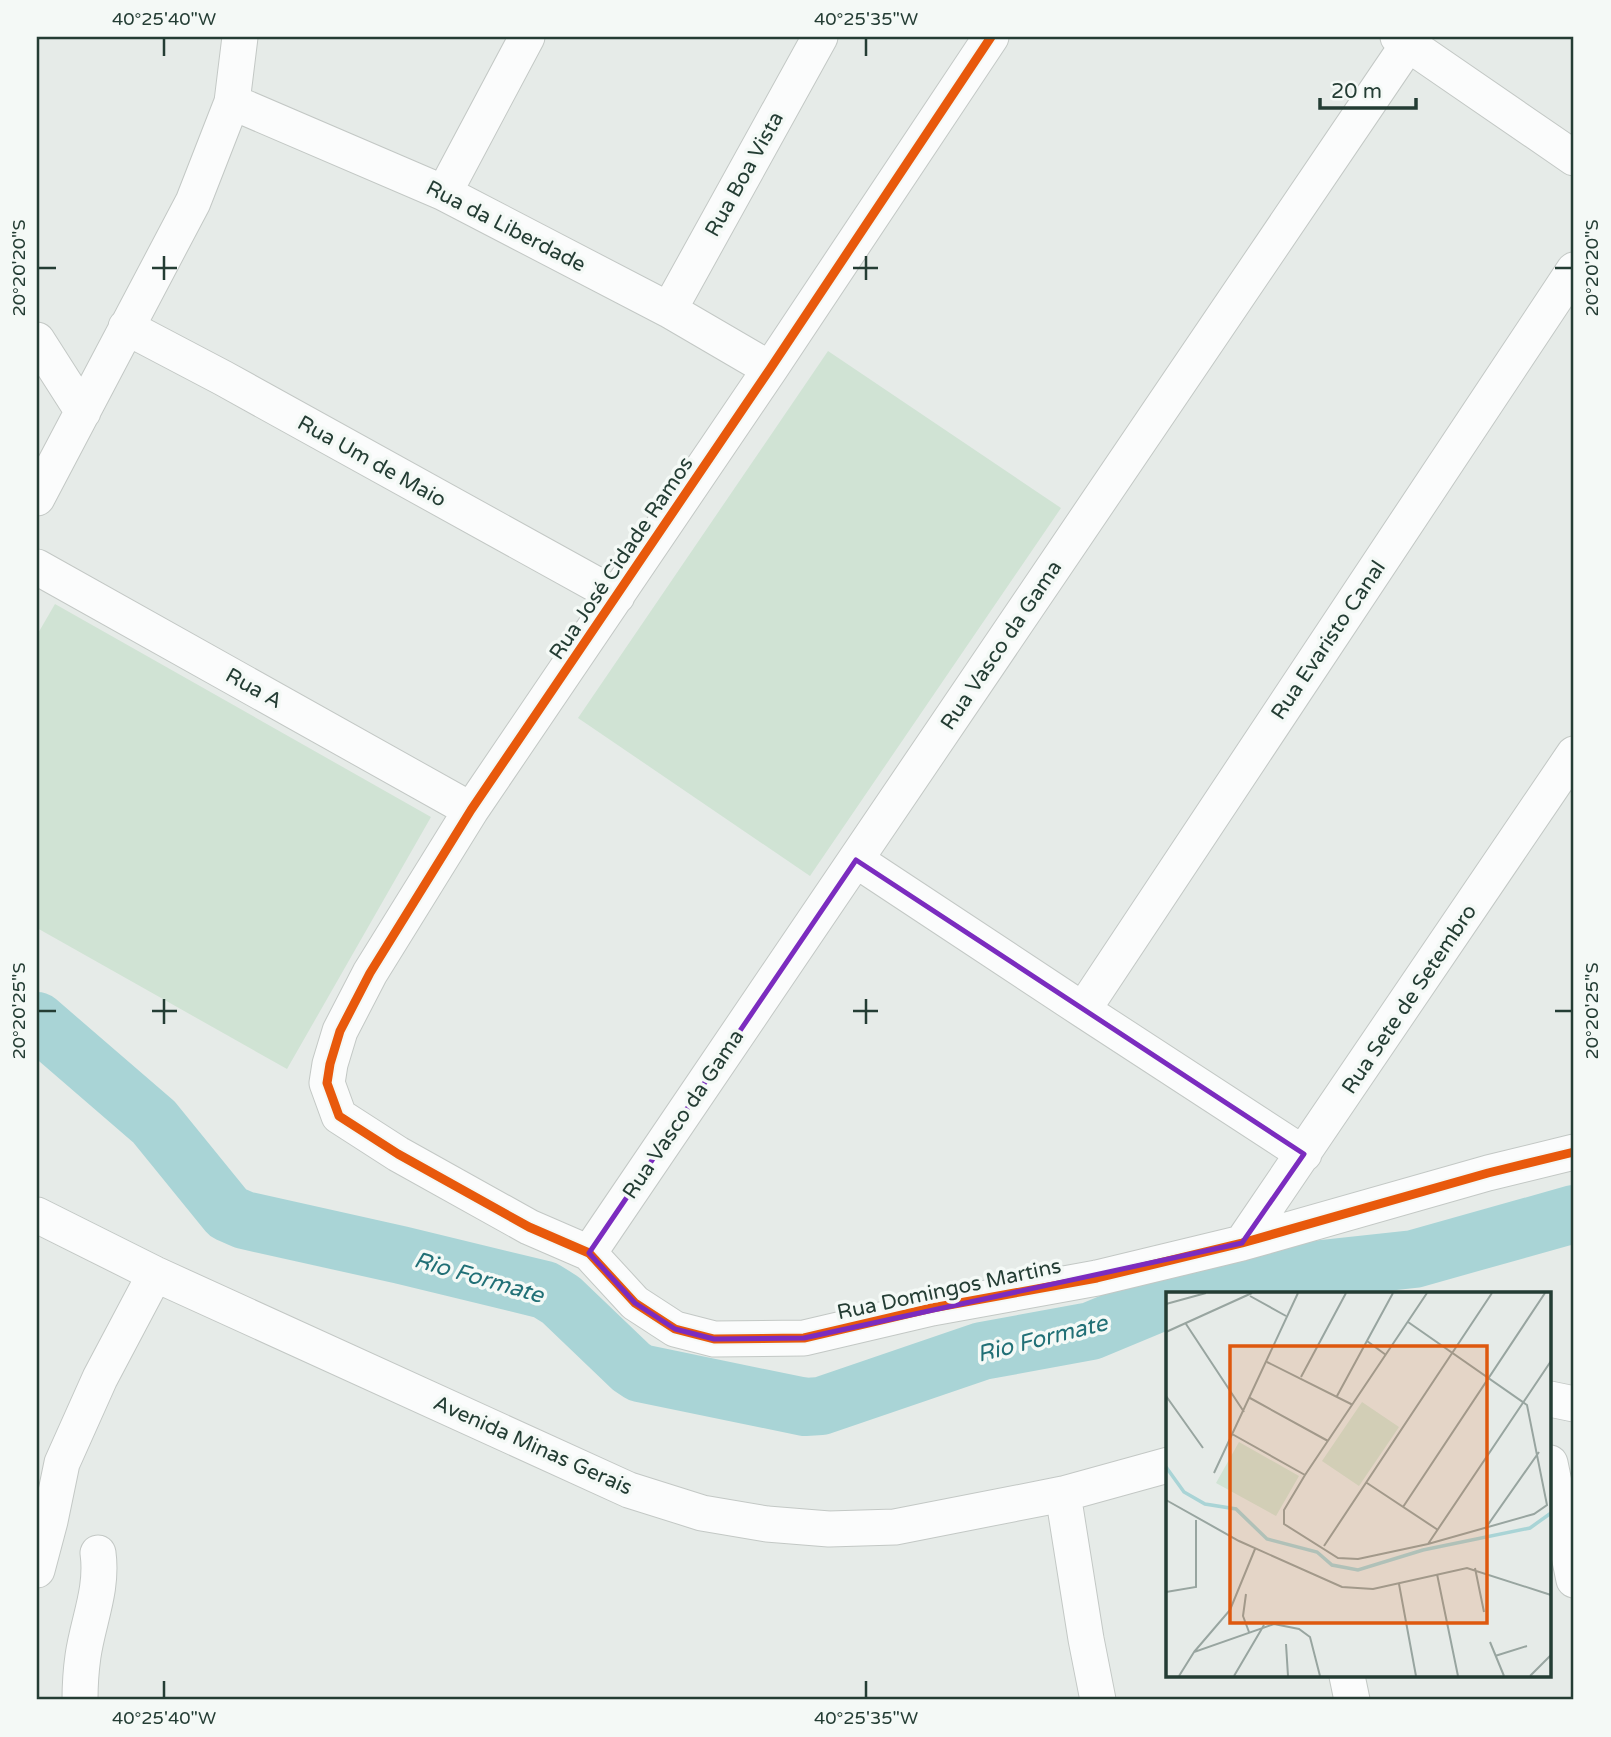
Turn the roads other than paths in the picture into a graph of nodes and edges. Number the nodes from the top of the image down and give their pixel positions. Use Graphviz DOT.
graph roads {
  1 [pos="240,37"];
  2 [pos="527,37"];
  3 [pos="820,37"];
  4 [pos="1406,39"];
  5 [pos="976,42"];
  6 [pos="232,102"];
  7 [pos="1574,158"];
  8 [pos="444,192"];
  9 [pos="1574,270"];
  10 [pos="669,310"];
  11 [pos="126,327"];
  12 [pos="37,340"];
  13 [pos="770,369"];
  14 [pos="83,411"];
  15 [pos="37,498"];
  16 [pos="37,567"];
  17 [pos="617,596"];
  18 [pos="1574,754"];
  19 [pos="471,810"];
  20 [pos="856,860"];
  21 [pos="1083,1010"];
  22 [pos="339,1116"];
  23 [pos="1574,1152"];
  24 [pos="1304,1154"];
  25 [pos="37,1216"];
  26 [pos="1242,1243"];
  27 [pos="589,1253"];
  28 [pos="155,1274"];
  29 [pos="1552,1399"];
  30 [pos="1574,1404"];
  31 [pos="1166,1466"];
  32 [pos="1552,1473"];
  33 [pos="1063,1494"];
  34 [pos="98,1553"];
  35 [pos="37,1570"];
  36 [pos="1574,1580"];
  37 [pos="1347,1678"];
  38 [pos="80,1700"];
  39 [pos="1098,1700"];
  40 [pos="1352,1700"];
  1 -- 6 [label="street"];
  2 -- 8 [label="street"];
  3 -- 10 [label="street, Rua Boa Vista"];
  4 -- 7 [label="street"];
  4 -- 20 [label="street, Rua Vasco da Gama"];
  5 -- 13 [label="street, Rua José Cidade Ramos"];
  6 -- 8 [label="street, Rua da Liberdade"];
  6 -- 11 [label="street"];
  8 -- 10 [label="street, Rua da Liberdade"];
  9 -- 21 [label="street, Rua Evaristo Canal"];
  10 -- 13 [label="street, Rua da Liberdade"];
  11 -- 14 [label="street"];
  11 -- 17 [label="street, Rua Um de Maio"];
  12 -- 14 [label="street"];
  13 -- 17 [label="street, Rua José Cidade Ramos"];
  14 -- 15 [label="street"];
  16 -- 19 [label="street, Rua A"];
  17 -- 19 [label="street, Rua José Cidade Ramos"];
  18 -- 24 [label="street, Rua Sete de Setembro"];
  19 -- 22 [label="street, Rua José Cidade Ramos"];
  20 -- 21 [label="street"];
  20 -- 27 [label="street, Rua Vasco da Gama"];
  21 -- 24 [label="street"];
  22 -- 27 [label="street, Rua Domingos Martins"];
  23 -- 26 [label="street, Rua Domingos Martins"];
  24 -- 26 [label="street, Rua Sete de Setembro"];
  25 -- 28 [label="street, Avenida Minas Gerais"];
  26 -- 27 [label="street, Rua Domingos Martins"];
  28 -- 33 [label="street, Avenida Minas Gerais"];
  28 -- 35 [label="street"];
  29 -- 30 [label="street"];
  31 -- 33 [label="street, Avenida Minas Gerais"];
  32 -- 36 [label="street"];
  33 -- 39 [label="street"];
  34 -- 38 [label="street"];
  37 -- 40 [label="street"];
}
